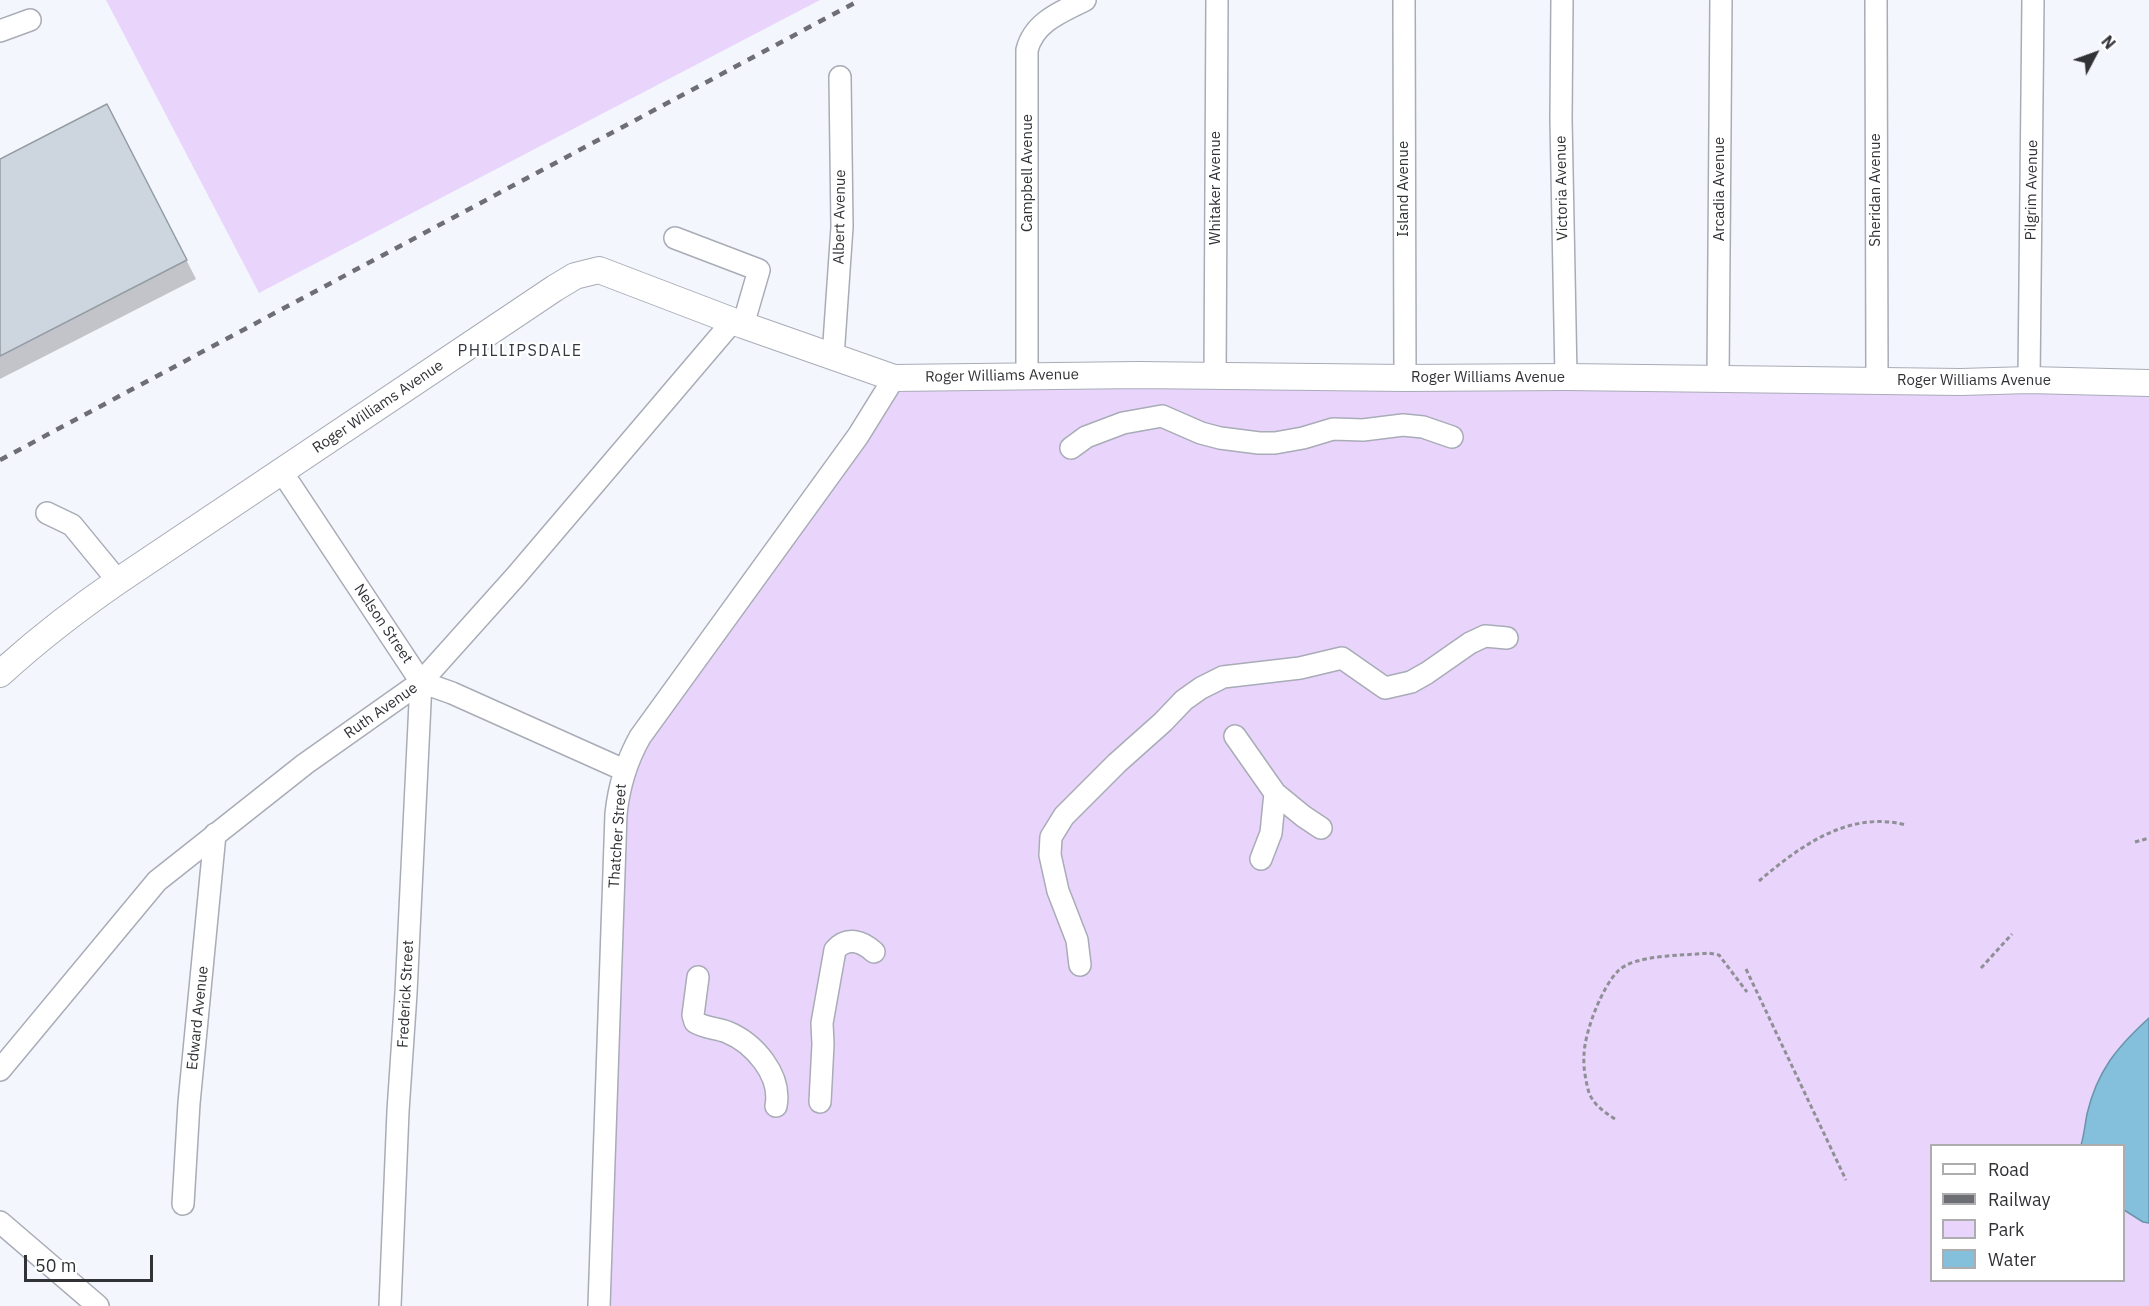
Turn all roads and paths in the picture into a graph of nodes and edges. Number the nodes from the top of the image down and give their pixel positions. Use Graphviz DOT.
graph roads {
  1 [pos="1085,0"];
  2 [pos="1216,0"];
  3 [pos="1404,0"];
  4 [pos="1562,0"];
  5 [pos="1721,0"];
  6 [pos="1876,0"];
  7 [pos="2033,0"];
  8 [pos="30,20"];
  9 [pos="0,31"];
  10 [pos="840,77"];
  11 [pos="675,238"];
  12 [pos="738,323"];
  13 [pos="833,357"];
  14 [pos="1027,376"];
  15 [pos="1215,376"];
  16 [pos="1566,377"];
  17 [pos="894,378"];
  18 [pos="1405,378"];
  19 [pos="1718,378"];
  20 [pos="1877,380"];
  21 [pos="2029,380"];
  22 [pos="2149,383"];
  23 [pos="1452,437"];
  24 [pos="1071,448"];
  25 [pos="282,472"];
  26 [pos="48,513"];
  27 [pos="118,581"];
  28 [pos="1507,638"];
  29 [pos="0,674"];
  30 [pos="422,682"];
  31 [pos="1235,736"];
  32 [pos="624,770"];
  33 [pos="1275,793"];
  34 [pos="1906,825"];
  35 [pos="1321,828"];
  36 [pos="216,834"];
  37 [pos="2149,838"];
  38 [pos="2135,842"];
  39 [pos="1260,859"];
  40 [pos="1759,881"];
  41 [pos="2012,934"];
  42 [pos="874,952"];
  43 [pos="1080,965"];
  44 [pos="1981,968"];
  45 [pos="1746,969"];
  46 [pos="698,977"];
  47 [pos="1747,992"];
  48 [pos="4,1058"];
  49 [pos="820,1102"];
  50 [pos="776,1106"];
  51 [pos="1615,1119"];
  52 [pos="1846,1180"];
  53 [pos="183,1204"];
  54 [pos="0,1222"];
  55 [pos="98,1306"];
  56 [pos="390,1306"];
  57 [pos="599,1306"];
  1 -- 14 [label="street, Campbell Avenue"];
  2 -- 15 [label="street, Whitaker Avenue"];
  3 -- 18 [label="street, Island Avenue"];
  4 -- 16 [label="street, Victoria Avenue"];
  5 -- 19 [label="street, Arcadia Avenue"];
  6 -- 20 [label="street, Sheridan Avenue"];
  7 -- 21 [label="street, Pilgrim Avenue"];
  8 -- 9 [label="street"];
  10 -- 13 [label="street, Albert Avenue"];
  11 -- 12 [label="street"];
  12 -- 13 [label="main road, Roger Williams Avenue"];
  12 -- 25 [label="main road, Roger Williams Avenue"];
  12 -- 30 [label="street, Ruth Avenue"];
  13 -- 17 [label="main road, Roger Williams Avenue"];
  14 -- 15 [label="main road, Roger Williams Avenue"];
  14 -- 17 [label="main road, Roger Williams Avenue"];
  15 -- 18 [label="main road, Roger Williams Avenue"];
  16 -- 18 [label="main road, Roger Williams Avenue"];
  16 -- 19 [label="main road, Roger Williams Avenue"];
  17 -- 32 [label="street, Thatcher Street"];
  19 -- 20 [label="main road, Roger Williams Avenue"];
  20 -- 21 [label="main road, Roger Williams Avenue"];
  21 -- 22 [label="main road, Roger Williams Avenue"];
  23 -- 24 [label="street"];
  25 -- 27 [label="main road, Roger Williams Avenue"];
  25 -- 30 [label="street, Nelson Street"];
  26 -- 27 [label="street"];
  27 -- 29 [label="main road, Roger Williams Avenue"];
  28 -- 43 [label="street"];
  30 -- 32 [label="street"];
  30 -- 36 [label="street, Ruth Avenue"];
  30 -- 56 [label="street, Frederick Street"];
  31 -- 33 [label="street"];
  32 -- 57 [label="street, Thatcher Street"];
  33 -- 35 [label="street"];
  33 -- 39 [label="street"];
  34 -- 40 [label="path"];
  36 -- 48 [label="street, Ruth Avenue"];
  36 -- 53 [label="street, Edward Avenue"];
  37 -- 38 [label="path"];
  41 -- 44 [label="path"];
  42 -- 49 [label="street"];
  45 -- 52 [label="path"];
  46 -- 50 [label="street"];
  47 -- 51 [label="path"];
  54 -- 55 [label="street"];
}
